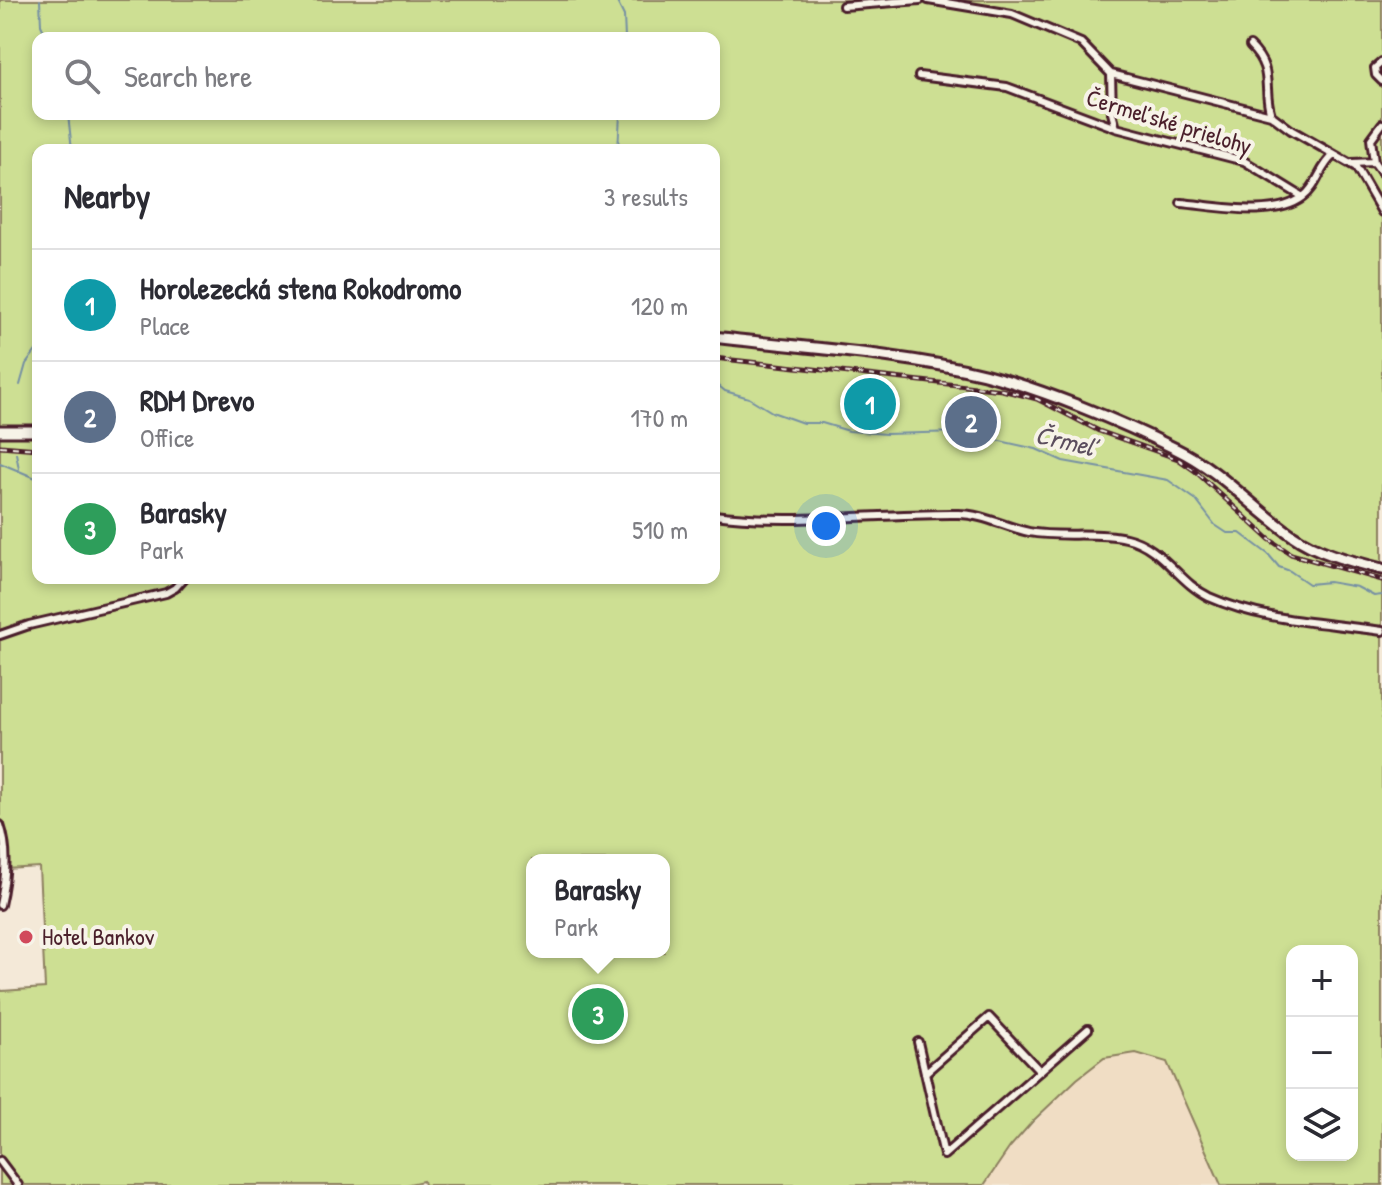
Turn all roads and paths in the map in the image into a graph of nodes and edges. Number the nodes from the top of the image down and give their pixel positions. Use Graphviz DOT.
graph roads {
  1 [pos="920,0"];
  2 [pos="928,0"];
  3 [pos="843,6"];
  4 [pos="1250,46"];
  5 [pos="1382,62"];
  6 [pos="1111,74"];
  7 [pos="919,76"];
  8 [pos="1382,81"];
  9 [pos="1271,115"];
  10 [pos="1382,124"];
  11 [pos="1116,128"];
  12 [pos="1334,155"];
  13 [pos="1374,162"];
  14 [pos="1352,163"];
  15 [pos="1382,173"];
  16 [pos="1303,197"];
  17 [pos="1181,203"];
  18 [pos="1382,212"];
  19 [pos="720,338"];
  20 [pos="0,431"];
  21 [pos="32,431"];
  22 [pos="720,516"];
  23 [pos="1382,569"];
  24 [pos="179,584"];
  25 [pos="1382,631"];
  26 [pos="0,635"];
  27 [pos="0,825"];
  28 [pos="0,905"];
  29 [pos="1088,1029"];
  30 [pos="918,1042"];
  31 [pos="1040,1071"];
  32 [pos="925,1073"];
  33 [pos="0,1161"];
  34 [pos="18,1185"];
  1 -- 3 [label="street"];
  2 -- 6 [label="street"];
  4 -- 9 [label="street, Čermeľské prielohy"];
  5 -- 8 [label="street"];
  6 -- 9 [label="street"];
  6 -- 11 [label="street"];
  7 -- 11 [label="street, Čermeľské prielohy"];
  9 -- 12 [label="street, Čermeľské prielohy"];
  10 -- 13 [label="street"];
  11 -- 16 [label="street, Čermeľské prielohy"];
  12 -- 14 [label="street, Čermeľské prielohy"];
  12 -- 16 [label="street"];
  13 -- 14 [label="street"];
  13 -- 15 [label="street"];
  14 -- 18 [label="street"];
  16 -- 17 [label="street"];
  19 -- 23 [label="main road"];
  20 -- 21 [label="main road"];
  22 -- 25 [label="street"];
  24 -- 26 [label="street"];
  27 -- 28 [label="street"];
  29 -- 31 [label="street"];
  30 -- 32 [label="street"];
  31 -- 32 [label="street"];
  31 -- 32 [label="street"];
  33 -- 34 [label="street"];
}
